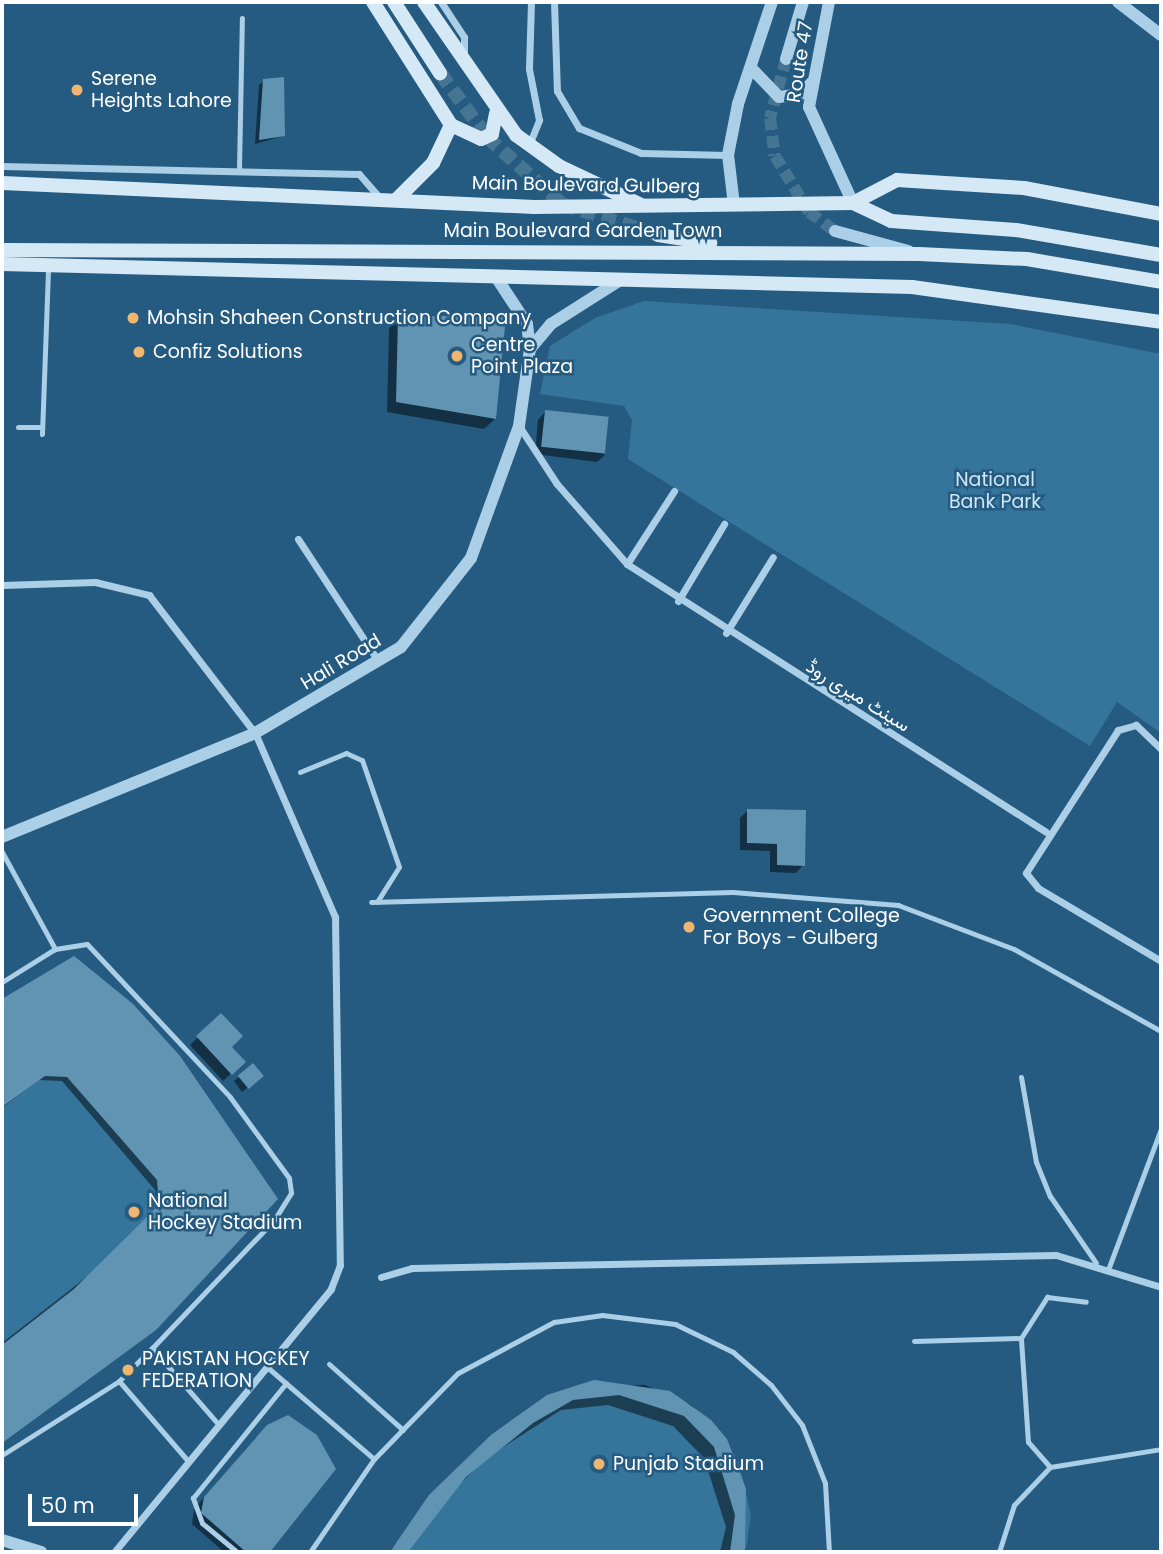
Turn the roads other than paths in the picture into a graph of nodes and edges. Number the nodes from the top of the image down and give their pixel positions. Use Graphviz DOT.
graph roads {
  1 [pos="373,2"];
  2 [pos="394,2"];
  3 [pos="424,2"];
  4 [pos="441,2"];
  5 [pos="531,2"];
  6 [pos="554,2"];
  7 [pos="772,2"];
  8 [pos="803,2"];
  9 [pos="829,2"];
  10 [pos="1118,2"];
  11 [pos="242,18"];
  12 [pos="1161,35"];
  13 [pos="786,59"];
  14 [pos="465,63"];
  15 [pos="751,68"];
  16 [pos="440,73"];
  17 [pos="813,82"];
  18 [pos="496,113"];
  19 [pos="451,125"];
  20 [pos="529,145"];
  21 [pos="728,155"];
  22 [pos="2,166"];
  23 [pos="239,169"];
  24 [pos="2,183"];
  25 [pos="389,199"];
  26 [pos="853,203"];
  27 [pos="734,205"];
  28 [pos="643,206"];
  29 [pos="1161,214"];
  30 [pos="835,231"];
  31 [pos="658,235"];
  32 [pos="2,250"];
  33 [pos="806,251"];
  34 [pos="919,254"];
  35 [pos="1161,255"];
  36 [pos="2,264"];
  37 [pos="48,268"];
  38 [pos="496,277"];
  39 [pos="624,278"];
  40 [pos="1161,282"];
  41 [pos="1161,322"];
  42 [pos="530,349"];
  43 [pos="519,426"];
  44 [pos="18,427"];
  45 [pos="42,427"];
  46 [pos="43,434"];
  47 [pos="674,491"];
  48 [pos="724,524"];
  49 [pos="298,539"];
  50 [pos="772,557"];
  51 [pos="627,564"];
  52 [pos="2,585"];
  53 [pos="677,601"];
  54 [pos="726,633"];
  55 [pos="380,665"];
  56 [pos="255,733"];
  57 [pos="1161,749"];
  58 [pos="300,772"];
  59 [pos="1046,832"];
  60 [pos="2,837"];
  61 [pos="2,852"];
  62 [pos="55,949"];
  63 [pos="1161,961"];
  64 [pos="2,982"];
  65 [pos="1161,1031"];
  66 [pos="1021,1077"];
  67 [pos="1161,1129"];
  68 [pos="1096,1263"];
  69 [pos="1109,1267"];
  70 [pos="381,1277"];
  71 [pos="1161,1286"];
  72 [pos="1086,1301"];
  73 [pos="1021,1338"];
  74 [pos="914,1341"];
  75 [pos="152,1348"];
  76 [pos="329,1364"];
  77 [pos="267,1367"];
  78 [pos="119,1381"];
  79 [pos="286,1382"];
  80 [pos="219,1425"];
  81 [pos="402,1430"];
  82 [pos="1161,1449"];
  83 [pos="2,1455"];
  84 [pos="374,1460"];
  85 [pos="188,1461"];
  86 [pos="1050,1467"];
  87 [pos="2,1539"];
  88 [pos="41,1552"];
  89 [pos="114,1552"];
  90 [pos="237,1552"];
  91 [pos="310,1552"];
  92 [pos="829,1552"];
  93 [pos="999,1552"];
  1 -- 19 [label="main road"];
  2 -- 16 [label="main road"];
  3 -- 14 [label="main road"];
  4 -- 14 [label="street"];
  5 -- 20 [label="street"];
  6 -- 21 [label="street"];
  7 -- 15 [label="street, Route 47"];
  8 -- 13 [label="street"];
  9 -- 17 [label="street, Route 47"];
  10 -- 12 [label="street"];
  11 -- 23 [label="lane"];
  14 -- 18 [label="main road"];
  15 -- 17 [label="street"];
  15 -- 21 [label="street, Route 47"];
  17 -- 26 [label="street, Route 47"];
  18 -- 19 [label="main road"];
  18 -- 20 [label="main road"];
  19 -- 25 [label="main road"];
  20 -- 28 [label="main road"];
  21 -- 27 [label="street"];
  22 -- 23 [label="street"];
  23 -- 25 [label="street"];
  24 -- 25 [label="main road, Main Boulevard Gulberg"];
  25 -- 28 [label="main road, Main Boulevard Gulberg"];
  26 -- 27 [label="main road, Main Boulevard Gulberg"];
  26 -- 29 [label="main road, Main Boulevard Gulberg"];
  26 -- 35 [label="main road"];
  27 -- 28 [label="main road, Main Boulevard Gulberg"];
  30 -- 34 [label="street"];
  31 -- 33 [label="main road"];
  32 -- 33 [label="main road, Main Boulevard Garden Town"];
  33 -- 34 [label="main road, Main Boulevard Garden Town"];
  34 -- 40 [label="main road, Main Boulevard Garden Town"];
  36 -- 37 [label="main road"];
  37 -- 38 [label="main road"];
  37 -- 45 [label="lane"];
  38 -- 39 [label="main road"];
  38 -- 42 [label="street"];
  39 -- 41 [label="main road"];
  39 -- 42 [label="street"];
  42 -- 43 [label="street, Hali Road"];
  43 -- 51 [label="street, سینٹ میری روڈ"];
  43 -- 55 [label="street, Hali Road"];
  44 -- 45 [label="lane"];
  45 -- 46 [label="lane"];
  47 -- 51 [label="street"];
  48 -- 53 [label="street"];
  49 -- 55 [label="street"];
  50 -- 54 [label="street"];
  51 -- 53 [label="street, سینٹ میری روڈ"];
  52 -- 56 [label="street"];
  53 -- 54 [label="street, سینٹ میری روڈ"];
  54 -- 59 [label="street, سینٹ میری روڈ"];
  55 -- 56 [label="street, Hali Road"];
  56 -- 60 [label="street, Hali Road"];
  56 -- 77 [label="street"];
  57 -- 59 [label="street"];
  58 -- 65 [label="lane"];
  59 -- 63 [label="street"];
  61 -- 62 [label="lane"];
  62 -- 64 [label="lane"];
  62 -- 75 [label="lane"];
  66 -- 68 [label="lane"];
  67 -- 69 [label="lane"];
  68 -- 69 [label="street"];
  68 -- 70 [label="street"];
  69 -- 71 [label="street"];
  72 -- 73 [label="lane"];
  73 -- 74 [label="lane"];
  73 -- 86 [label="lane"];
  75 -- 78 [label="lane"];
  75 -- 80 [label="lane"];
  76 -- 81 [label="lane"];
  77 -- 79 [label="lane"];
  77 -- 80 [label="street"];
  78 -- 83 [label="lane"];
  78 -- 85 [label="lane"];
  79 -- 84 [label="lane"];
  79 -- 90 [label="lane"];
  80 -- 85 [label="street"];
  81 -- 84 [label="lane"];
  81 -- 92 [label="lane"];
  82 -- 86 [label="lane"];
  84 -- 91 [label="lane"];
  85 -- 89 [label="street"];
  86 -- 93 [label="lane"];
  87 -- 88 [label="street"];
}
